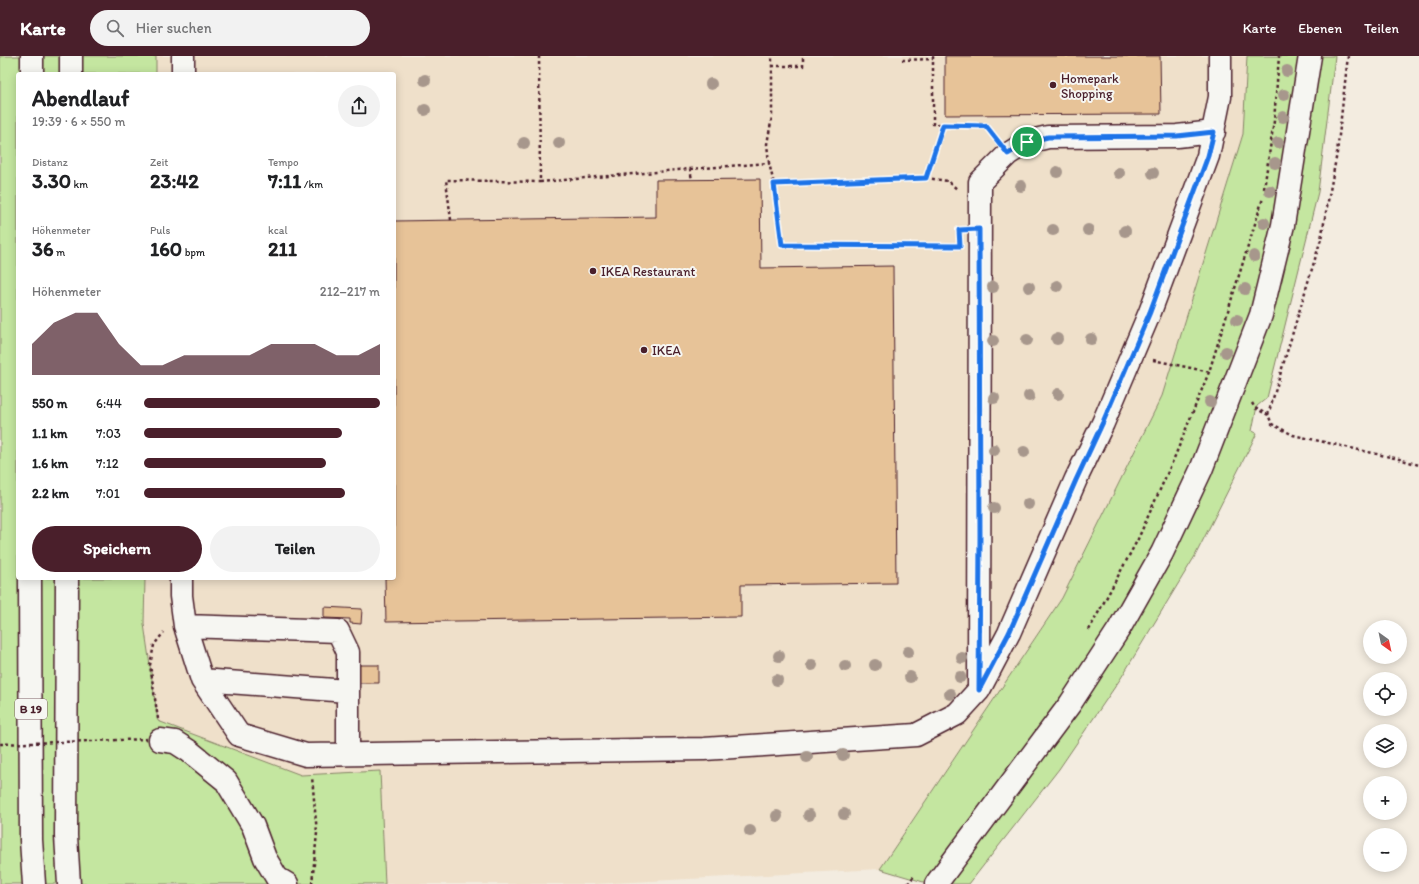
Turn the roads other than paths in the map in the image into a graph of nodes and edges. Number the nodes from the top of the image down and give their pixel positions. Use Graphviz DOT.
graph roads {
  1 [pos="32,56"];
  2 [pos="71,56"];
  3 [pos="183,56"];
  4 [pos="1220,56"];
  5 [pos="1310,56"];
  6 [pos="32,72"];
  7 [pos="71,72"];
  8 [pos="183,72"];
  9 [pos="1214,132"];
  10 [pos="30,580"];
  11 [pos="67,580"];
  12 [pos="181,580"];
  13 [pos="175,628"];
  14 [pos="202,680"];
  15 [pos="979,690"];
  16 [pos="348,691"];
  17 [pos="155,740"];
  18 [pos="348,754"];
  19 [pos="34,884"];
  20 [pos="69,884"];
  21 [pos="287,884"];
  22 [pos="936,884"];
  1 -- 6 [label="main road"];
  2 -- 7 [label="main road"];
  3 -- 8 [label="main road"];
  4 -- 9 [label="main road"];
  5 -- 22 [label="main road"];
  9 -- 15 [label="main road"];
  9 -- 15 [label="main road"];
  10 -- 19 [label="main road, B 19"];
  11 -- 20 [label="main road, B 19"];
  12 -- 13 [label="main road"];
  13 -- 14 [label="main road"];
  13 -- 16 [label="main road"];
  14 -- 16 [label="main road"];
  14 -- 18 [label="main road"];
  15 -- 18 [label="main road"];
  16 -- 18 [label="main road"];
  17 -- 21 [label="main road"];
}
